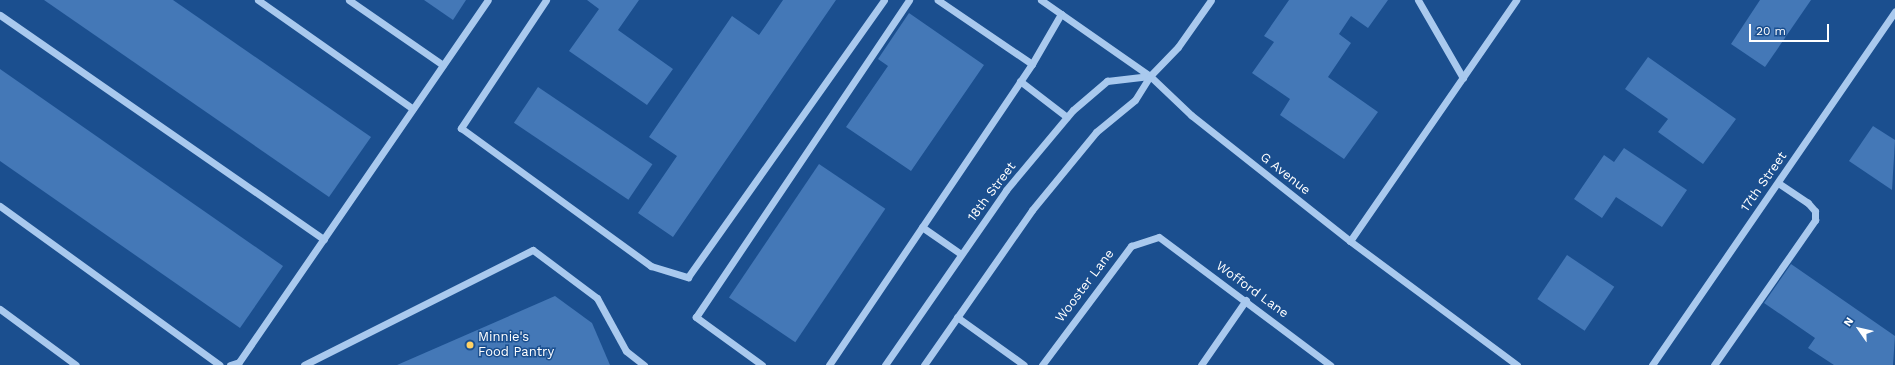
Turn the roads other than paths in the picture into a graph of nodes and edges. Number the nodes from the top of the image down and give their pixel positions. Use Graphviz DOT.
graph roads {
  1 [pos="258,0"];
  2 [pos="349,0"];
  3 [pos="488,0"];
  4 [pos="546,0"];
  5 [pos="884,0"];
  6 [pos="909,0"];
  7 [pos="938,0"];
  8 [pos="1041,0"];
  9 [pos="1211,0"];
  10 [pos="1418,0"];
  11 [pos="1516,0"];
  12 [pos="1895,12"];
  13 [pos="1061,14"];
  14 [pos="0,15"];
  15 [pos="1032,64"];
  16 [pos="444,65"];
  17 [pos="1150,76"];
  18 [pos="1462,78"];
  19 [pos="1020,81"];
  20 [pos="413,109"];
  21 [pos="1067,117"];
  22 [pos="1778,183"];
  23 [pos="0,206"];
  24 [pos="922,227"];
  25 [pos="1159,237"];
  26 [pos="324,239"];
  27 [pos="1350,241"];
  28 [pos="961,254"];
  29 [pos="1246,300"];
  30 [pos="0,310"];
  31 [pos="957,317"];
  32 [pos="76,365"];
  33 [pos="220,365"];
  34 [pos="230,365"];
  35 [pos="304,365"];
  36 [pos="644,365"];
  37 [pos="762,365"];
  38 [pos="829,365"];
  39 [pos="885,365"];
  40 [pos="924,365"];
  41 [pos="1024,365"];
  42 [pos="1042,365"];
  43 [pos="1201,365"];
  44 [pos="1330,365"];
  45 [pos="1517,365"];
  46 [pos="1652,365"];
  47 [pos="1714,365"];
  1 -- 20 [label="street"];
  2 -- 16 [label="street"];
  3 -- 16 [label="street"];
  4 -- 5 [label="street"];
  6 -- 37 [label="street"];
  7 -- 15 [label="street"];
  8 -- 13 [label="street, G Avenue"];
  9 -- 17 [label="street"];
  10 -- 18 [label="street"];
  11 -- 18 [label="street"];
  12 -- 22 [label="street, 17th Street"];
  13 -- 15 [label="street"];
  13 -- 17 [label="street, G Avenue"];
  14 -- 26 [label="street"];
  15 -- 19 [label="street"];
  16 -- 20 [label="street"];
  17 -- 21 [label="street, 18th Street"];
  17 -- 27 [label="street, G Avenue"];
  17 -- 31 [label="street"];
  18 -- 27 [label="street"];
  19 -- 21 [label="street"];
  19 -- 24 [label="street"];
  20 -- 26 [label="street"];
  21 -- 28 [label="street, 18th Street"];
  22 -- 46 [label="street, 17th Street"];
  22 -- 47 [label="street"];
  23 -- 33 [label="street"];
  24 -- 28 [label="street"];
  24 -- 38 [label="street"];
  25 -- 29 [label="street, Wofford Lane"];
  25 -- 42 [label="street, Wooster Lane"];
  26 -- 34 [label="street"];
  27 -- 45 [label="street, G Avenue"];
  28 -- 39 [label="street, 18th Street"];
  29 -- 43 [label="street"];
  29 -- 44 [label="street, Wofford Lane"];
  30 -- 32 [label="street"];
  31 -- 40 [label="street"];
  31 -- 41 [label="street"];
  35 -- 36 [label="street"];
}
